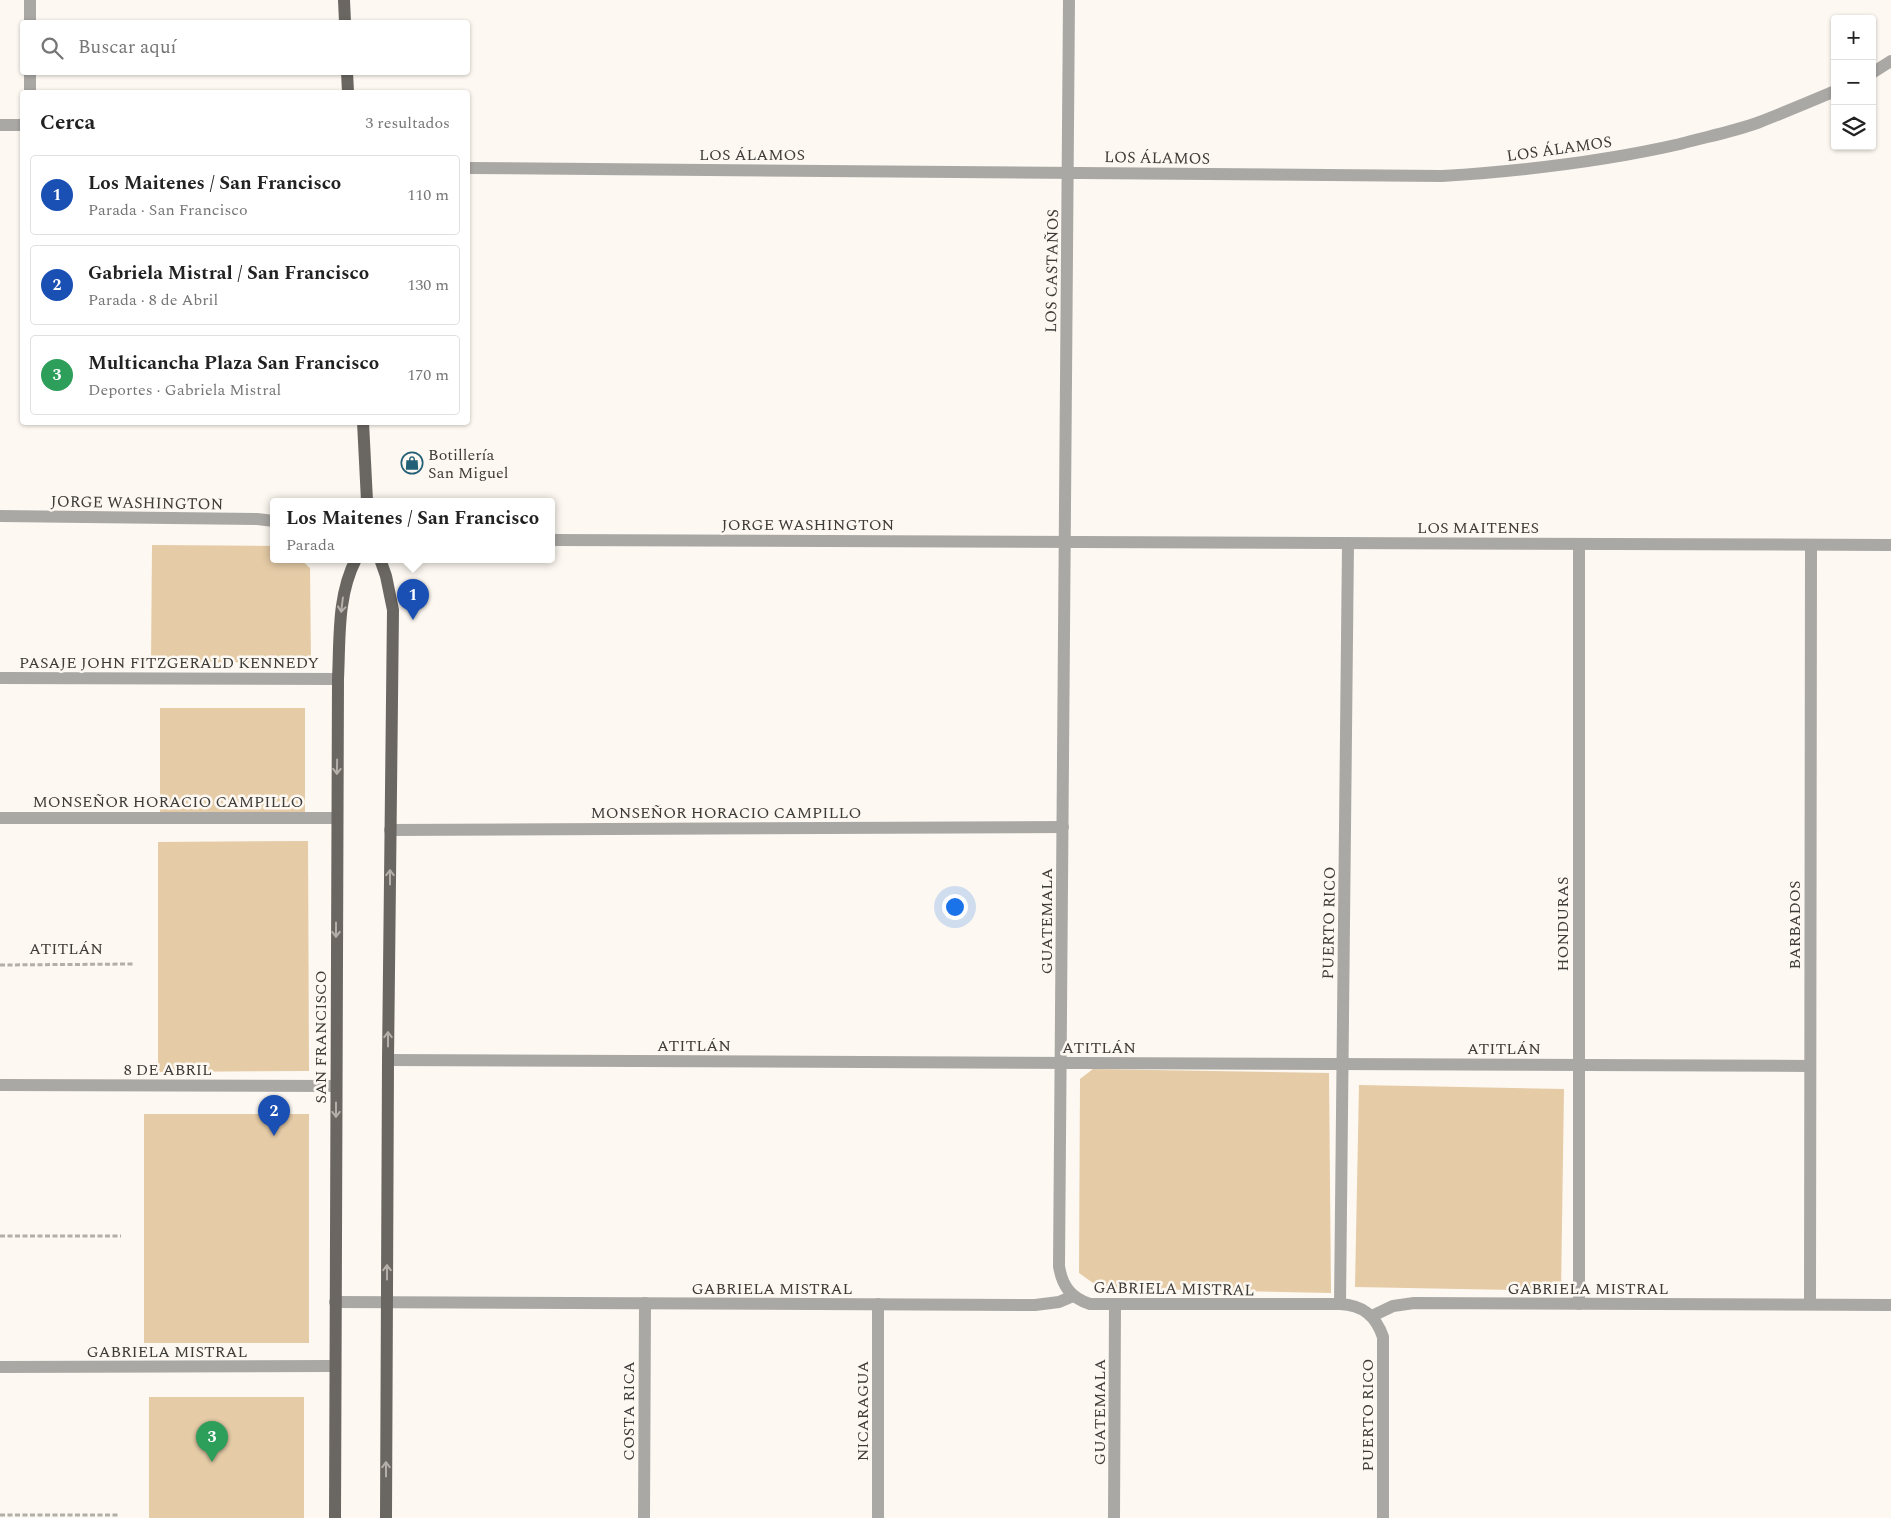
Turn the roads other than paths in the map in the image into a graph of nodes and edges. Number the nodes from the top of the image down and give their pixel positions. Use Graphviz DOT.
graph roads {
  1 [pos="30,0"];
  2 [pos="344,0"];
  3 [pos="1070,0"];
  4 [pos="30,20"];
  5 [pos="345,20"];
  6 [pos="1891,62"];
  7 [pos="1876,70"];
  8 [pos="30,75"];
  9 [pos="347,75"];
  10 [pos="30,90"];
  11 [pos="348,90"];
  12 [pos="1831,93"];
  13 [pos="0,125"];
  14 [pos="20,125"];
  15 [pos="470,168"];
  16 [pos="1068,173"];
  17 [pos="363,425"];
  18 [pos="367,498"];
  19 [pos="0,516"];
  20 [pos="270,521"];
  21 [pos="555,540"];
  22 [pos="1064,542"];
  23 [pos="1348,543"];
  24 [pos="1578,544"];
  25 [pos="1811,545"];
  26 [pos="1891,545"];
  27 [pos="354,563"];
  28 [pos="381,563"];
  29 [pos="0,678"];
  30 [pos="338,679"];
  31 [pos="0,818"];
  32 [pos="337,818"];
  33 [pos="1063,827"];
  34 [pos="390,830"];
  35 [pos="388,1060"];
  36 [pos="1061,1063"];
  37 [pos="1343,1064"];
  38 [pos="1578,1065"];
  39 [pos="1810,1066"];
  40 [pos="0,1085"];
  41 [pos="336,1086"];
  42 [pos="1073,1296"];
  43 [pos="334,1302"];
  44 [pos="387,1302"];
  45 [pos="645,1303"];
  46 [pos="878,1304"];
  47 [pos="1340,1304"];
  48 [pos="1578,1304"];
  49 [pos="1810,1304"];
  50 [pos="1891,1305"];
  51 [pos="1116,1306"];
  52 [pos="1372,1316"];
  53 [pos="334,1366"];
  54 [pos="0,1367"];
  55 [pos="334,1518"];
  56 [pos="386,1518"];
  57 [pos="644,1518"];
  58 [pos="878,1518"];
  59 [pos="1114,1518"];
  60 [pos="1383,1518"];
  1 -- 4 [label="street"];
  2 -- 5 [label="main road"];
  3 -- 16 [label="street, LOS CASTAÑOS"];
  6 -- 7 [label="street"];
  8 -- 10 [label="street"];
  9 -- 11 [label="main road"];
  12 -- 16 [label="street, LOS ÁLAMOS"];
  13 -- 14 [label="street"];
  15 -- 16 [label="street, LOS ÁLAMOS"];
  16 -- 22 [label="street, LOS CASTAÑOS"];
  17 -- 18 [label="main road"];
  19 -- 20 [label="street, JORGE WASHINGTON"];
  21 -- 22 [label="street, JORGE WASHINGTON"];
  22 -- 23 [label="street, LOS MAITENES"];
  22 -- 33 [label="street, GUATEMALA"];
  23 -- 24 [label="street, LOS MAITENES"];
  23 -- 37 [label="street, PUERTO RICO"];
  24 -- 25 [label="street, LOS MAITENES"];
  24 -- 38 [label="street, HONDURAS"];
  25 -- 26 [label="street, LOS MAITENES"];
  25 -- 39 [label="street, BARBADOS"];
  27 -- 30 [label="main road, SAN FRANCISCO, one-way"];
  28 -- 34 [label="main road"];
  29 -- 30 [label="street, PASAJE JOHN FITZGERALD KENNEDY"];
  30 -- 32 [label="main road, SAN FRANCISCO, one-way"];
  31 -- 32 [label="street, MONSEÑOR HORACIO CAMPILLO"];
  32 -- 41 [label="main road, SAN FRANCISCO, one-way"];
  33 -- 34 [label="street, MONSEÑOR HORACIO CAMPILLO"];
  33 -- 36 [label="street, GUATEMALA"];
  35 -- 34 [label="main road, one-way"];
  35 -- 36 [label="street, ATITLÁN"];
  44 -- 35 [label="main road, one-way"];
  36 -- 37 [label="street, ATITLÁN"];
  36 -- 42 [label="street, GUATEMALA"];
  37 -- 38 [label="street, ATITLÁN"];
  37 -- 47 [label="street, PUERTO RICO"];
  38 -- 39 [label="street, ATITLÁN"];
  38 -- 48 [label="street, HONDURAS"];
  39 -- 49 [label="street, BARBADOS"];
  40 -- 41 [label="street, 8 DE ABRIL"];
  41 -- 43 [label="main road, SAN FRANCISCO, one-way"];
  42 -- 46 [label="street, GABRIELA MISTRAL"];
  42 -- 51 [label="street, GABRIELA MISTRAL"];
  43 -- 44 [label="street, GABRIELA MISTRAL"];
  43 -- 53 [label="main road, SAN FRANCISCO"];
  44 -- 45 [label="street, GABRIELA MISTRAL"];
  56 -- 44 [label="main road, one-way"];
  45 -- 46 [label="street, GABRIELA MISTRAL"];
  45 -- 57 [label="street, COSTA RICA"];
  46 -- 58 [label="street, NICARAGUA"];
  47 -- 51 [label="street, GABRIELA MISTRAL"];
  47 -- 52 [label="street, GABRIELA MISTRAL"];
  48 -- 49 [label="street, GABRIELA MISTRAL"];
  48 -- 52 [label="street, GABRIELA MISTRAL"];
  49 -- 50 [label="street, GABRIELA MISTRAL"];
  51 -- 59 [label="street, GUATEMALA"];
  52 -- 60 [label="street, PUERTO RICO"];
  53 -- 54 [label="street, GABRIELA MISTRAL"];
  53 -- 55 [label="main road, SAN FRANCISCO"];
}
